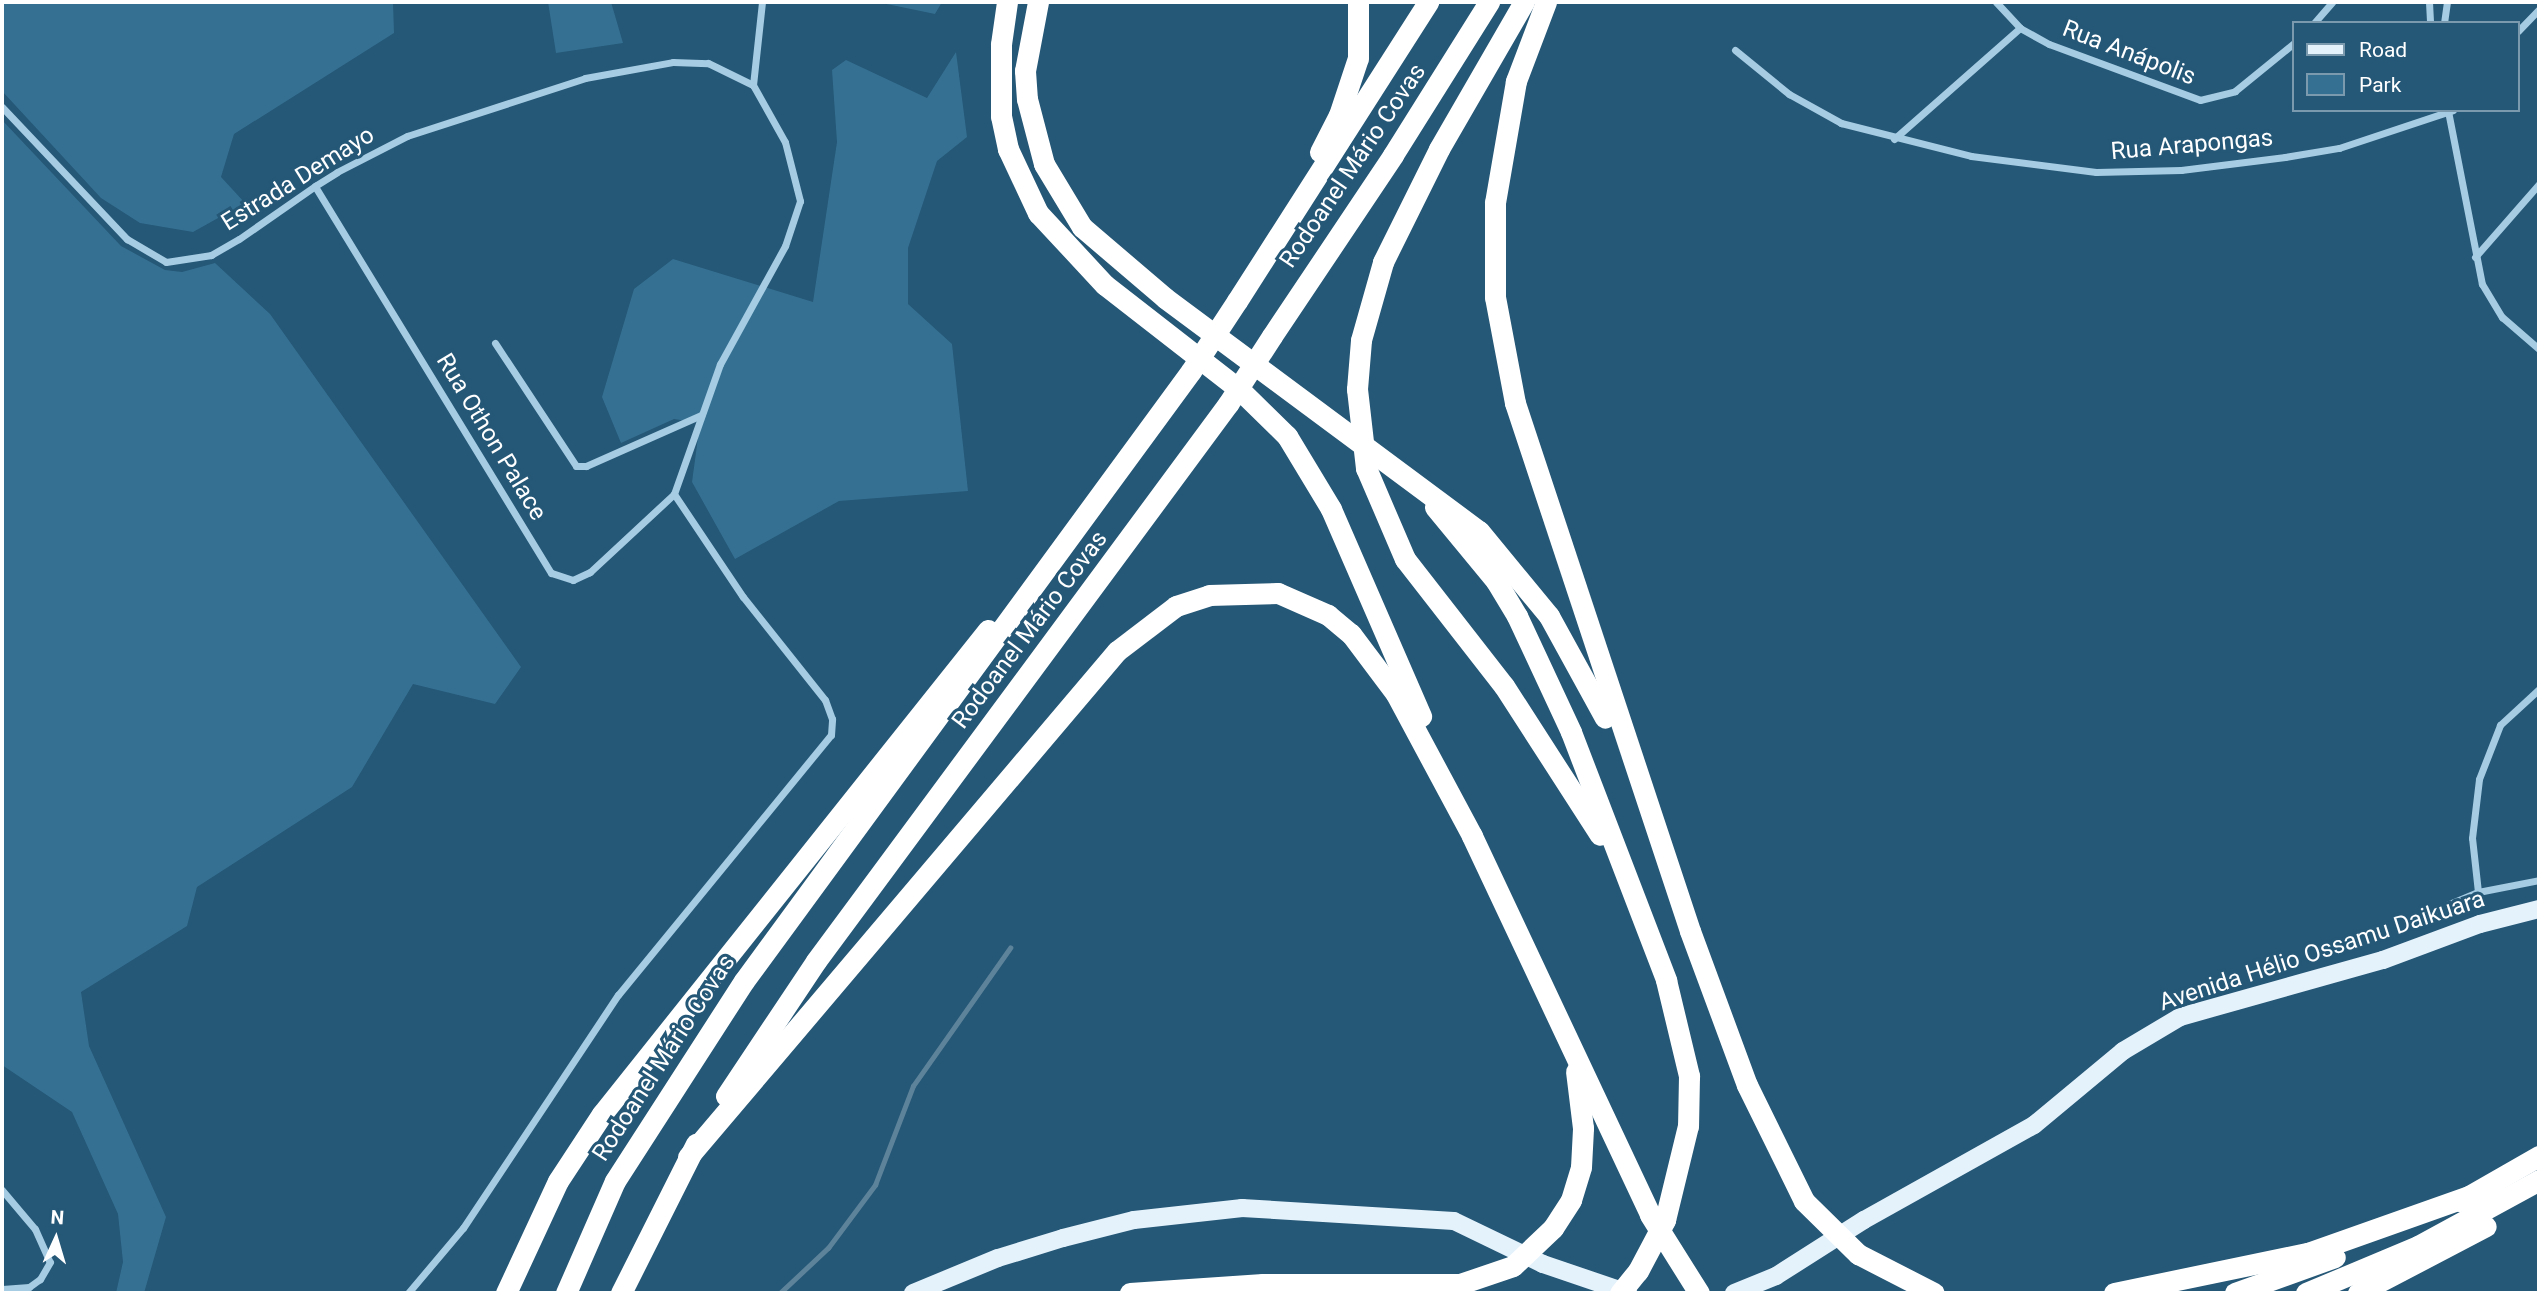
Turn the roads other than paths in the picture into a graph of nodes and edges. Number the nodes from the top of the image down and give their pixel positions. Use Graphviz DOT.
graph roads {
  1 [pos="762,2"];
  2 [pos="1007,2"];
  3 [pos="1038,2"];
  4 [pos="1358,2"];
  5 [pos="1428,2"];
  6 [pos="1489,2"];
  7 [pos="1524,2"];
  8 [pos="1546,2"];
  9 [pos="1996,2"];
  10 [pos="2332,2"];
  11 [pos="2428,2"];
  12 [pos="2447,2"];
  13 [pos="2539,9"];
  14 [pos="2316,21"];
  15 [pos="2430,21"];
  16 [pos="2444,21"];
  17 [pos="2020,28"];
  18 [pos="2520,29"];
  19 [pos="2292,45"];
  20 [pos="1735,50"];
  21 [pos="753,85"];
  22 [pos="2,107"];
  23 [pos="2450,112"];
  24 [pos="1894,139"];
  25 [pos="2539,184"];
  26 [pos="315,186"];
  27 [pos="1272,246"];
  28 [pos="2475,257"];
  29 [pos="2526,338"];
  30 [pos="2539,341"];
  31 [pos="495,343"];
  32 [pos="2539,349"];
  33 [pos="701,415"];
  34 [pos="1376,464"];
  35 [pos="674,494"];
  36 [pos="1074,530"];
  37 [pos="2539,690"];
  38 [pos="1472,836"];
  39 [pos="1658,842"];
  40 [pos="2539,880"];
  41 [pos="1630,884"];
  42 [pos="2478,892"];
  43 [pos="2539,909"];
  44 [pos="2412,920"];
  45 [pos="1571,1045"];
  46 [pos="2539,1156"];
  47 [pos="688,1157"];
  48 [pos="2539,1180"];
  49 [pos="2539,1188"];
  50 [pos="2,1190"];
  51 [pos="2472,1195"];
  52 [pos="2,1289"];
  53 [pos="30,1290"];
  54 [pos="408,1293"];
  55 [pos="506,1293"];
  56 [pos="566,1293"];
  57 [pos="621,1293"];
  58 [pos="913,1293"];
  59 [pos="1130,1293"];
  60 [pos="1620,1293"];
  61 [pos="1628,1293"];
  62 [pos="1699,1293"];
  63 [pos="1734,1293"];
  64 [pos="1934,1293"];
  65 [pos="2114,1293"];
  66 [pos="2235,1293"];
  67 [pos="2306,1293"];
  68 [pos="2358,1293"];
  1 -- 21 [label="street"];
  2 -- 38 [label="highway"];
  3 -- 34 [label="highway"];
  4 -- 27 [label="highway"];
  5 -- 27 [label="highway, Rodoanel Mário Covas"];
  6 -- 47 [label="highway, Rodoanel Mário Covas, bridge"];
  7 -- 34 [label="highway, bridge"];
  8 -- 39 [label="highway"];
  9 -- 17 [label="street"];
  10 -- 14 [label="street"];
  11 -- 15 [label="street"];
  12 -- 16 [label="street"];
  13 -- 18 [label="street"];
  17 -- 19 [label="street, Rua Anápolis"];
  17 -- 24 [label="street"];
  20 -- 24 [label="street, Rua Arapongas"];
  21 -- 26 [label="street, Estrada Demayo"];
  21 -- 33 [label="street, Estrada Demayo"];
  22 -- 26 [label="street, Estrada Demayo"];
  23 -- 24 [label="street, Rua Arapongas"];
  23 -- 28 [label="street"];
  25 -- 28 [label="street"];
  26 -- 35 [label="street, Rua Othon Palace"];
  27 -- 36 [label="highway, Rodoanel Mário Covas, bridge"];
  28 -- 29 [label="street"];
  29 -- 30 [label="street"];
  29 -- 32 [label="street"];
  31 -- 33 [label="street"];
  33 -- 35 [label="street, Estrada Demayo"];
  34 -- 39 [label="highway"];
  34 -- 41 [label="highway"];
  34 -- 41 [label="highway"];
  35 -- 54 [label="street"];
  36 -- 55 [label="highway"];
  36 -- 56 [label="highway, Rodoanel Mário Covas"];
  37 -- 42 [label="street"];
  38 -- 45 [label="highway"];
  38 -- 47 [label="highway"];
  39 -- 64 [label="highway, bridge"];
  40 -- 42 [label="street"];
  41 -- 60 [label="highway, bridge"];
  42 -- 44 [label="street"];
  43 -- 63 [label="main road, Avenida Hélio Ossamu Daikuara"];
  45 -- 59 [label="highway, bridge"];
  45 -- 62 [label="highway"];
  46 -- 51 [label="highway"];
  47 -- 57 [label="highway, Rodoanel Mário Covas"];
  48 -- 67 [label="highway"];
  49 -- 68 [label="highway"];
  50 -- 53 [label="street"];
  51 -- 65 [label="highway"];
  51 -- 66 [label="highway"];
  52 -- 53 [label="street"];
  58 -- 61 [label="main road"];
}
